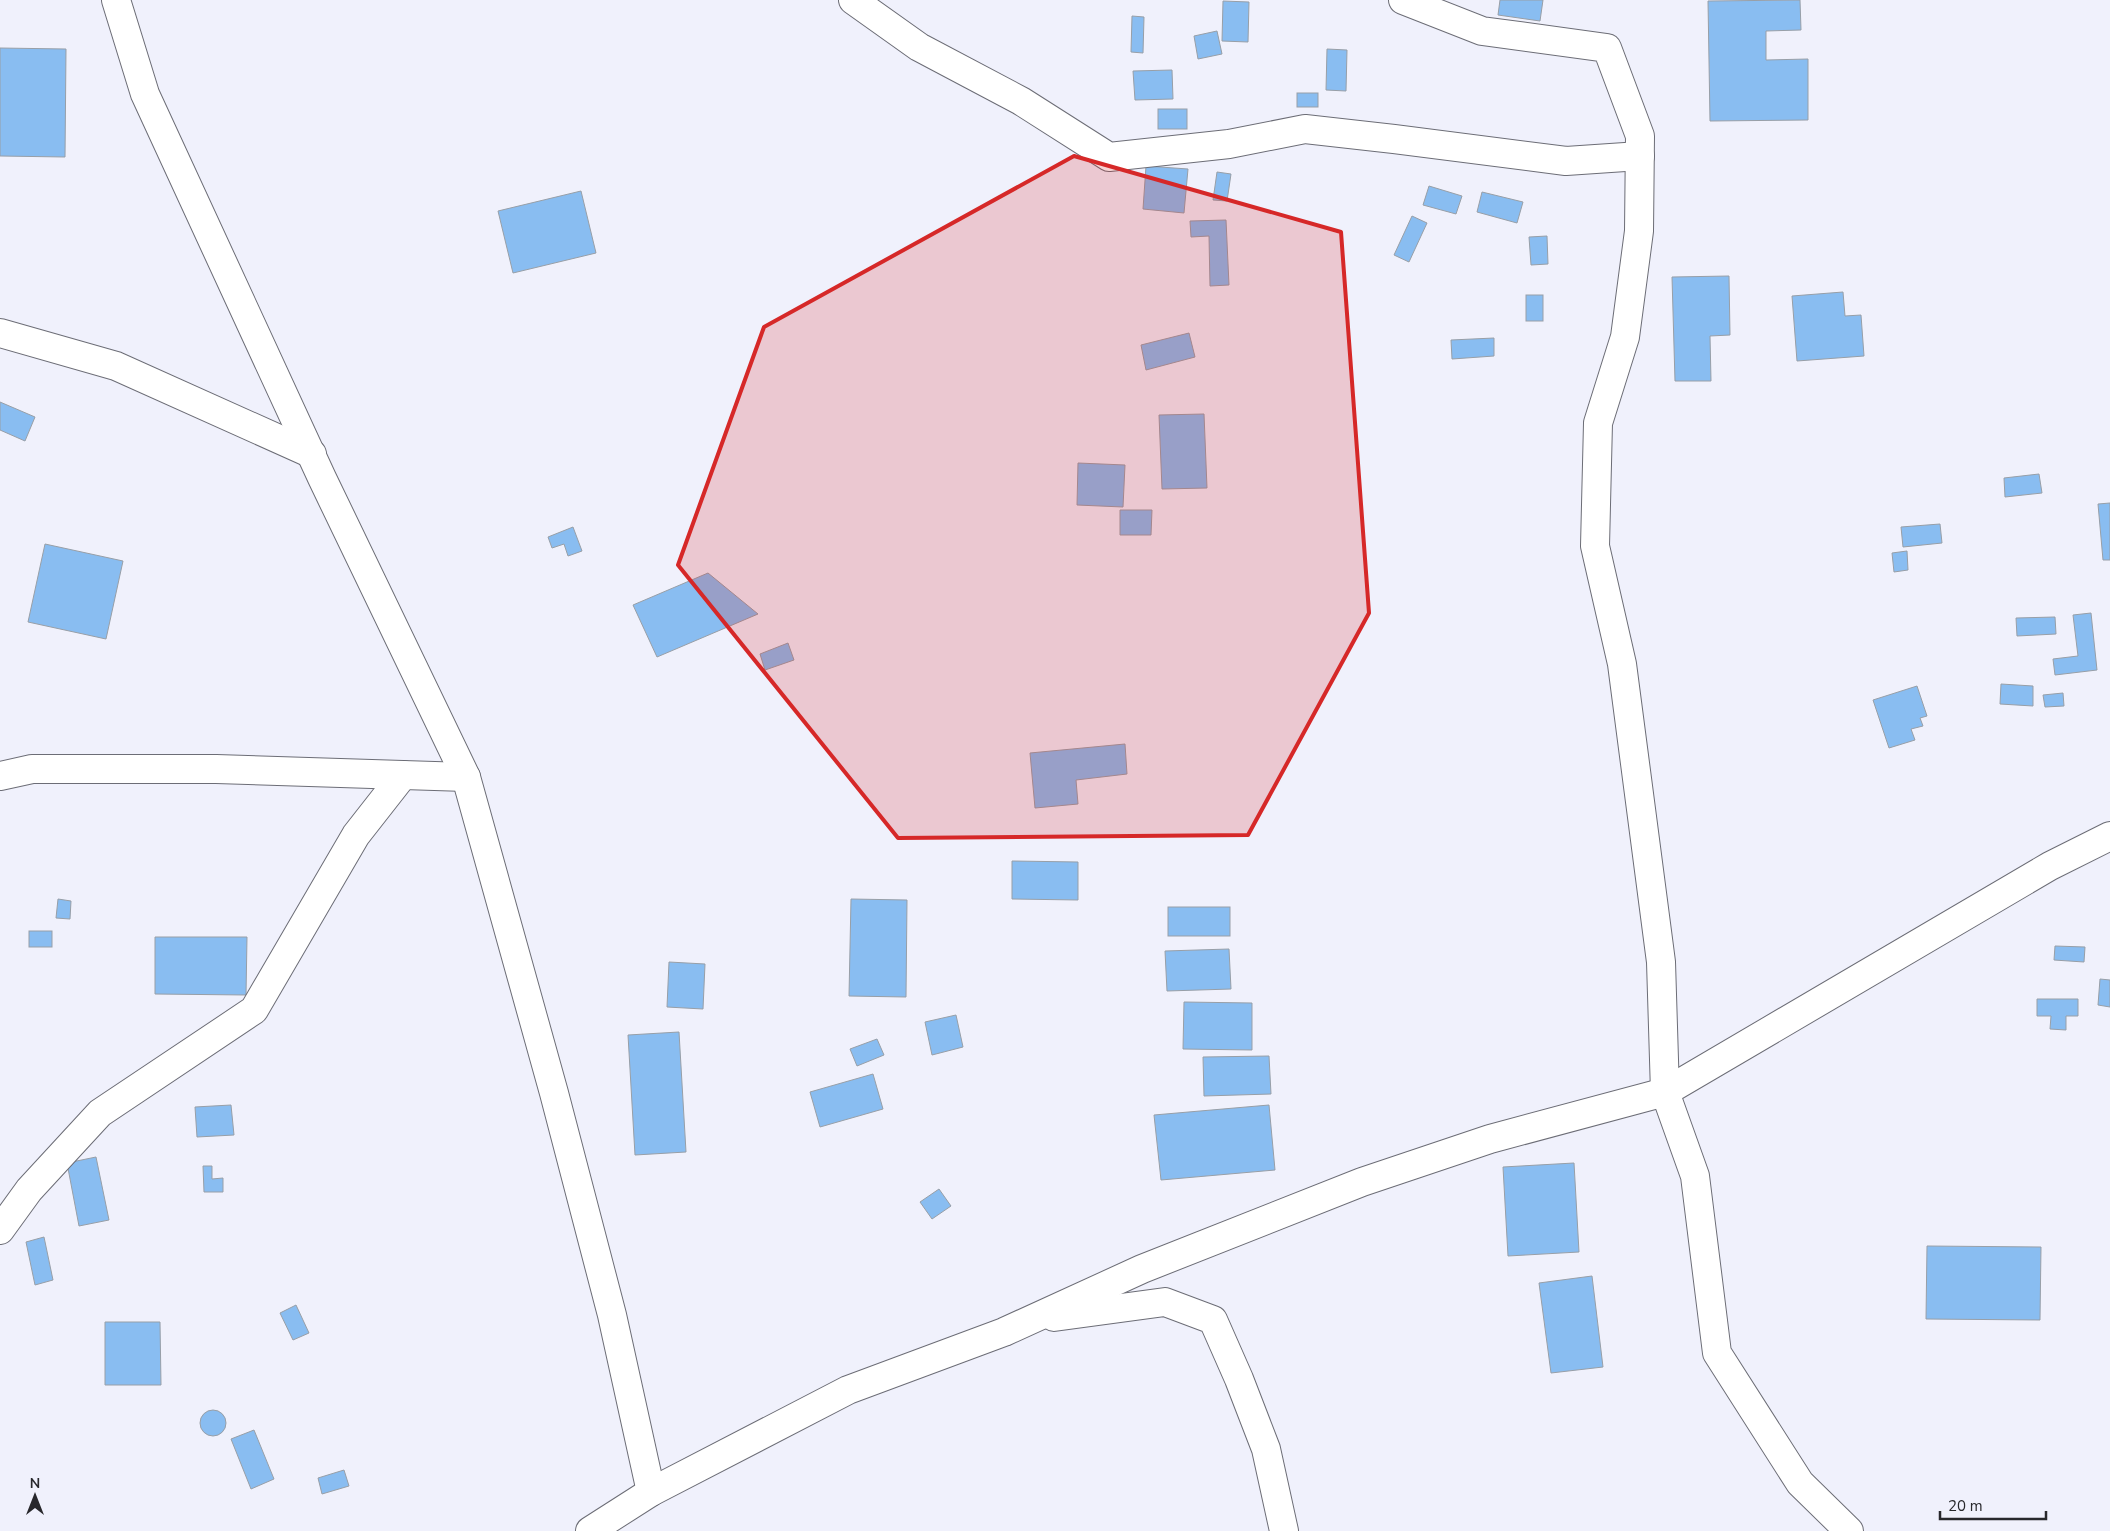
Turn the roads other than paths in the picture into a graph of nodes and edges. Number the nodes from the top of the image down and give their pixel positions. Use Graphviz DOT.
graph roads {
  1 [pos="116,0"];
  2 [pos="854,0"];
  3 [pos="1403,0"];
  4 [pos="1640,156"];
  5 [pos="0,333"];
  6 [pos="312,454"];
  7 [pos="403,775"];
  8 [pos="0,776"];
  9 [pos="466,777"];
  10 [pos="2110,836"];
  11 [pos="1665,1092"];
  12 [pos="0,1230"];
  13 [pos="1032,1320"];
  14 [pos="651,1492"];
  15 [pos="590,1531"];
  16 [pos="1284,1531"];
  17 [pos="1849,1531"];
  1 -- 6 [label="street"];
  2 -- 4 [label="street"];
  3 -- 4 [label="street"];
  4 -- 11 [label="street"];
  5 -- 6 [label="street"];
  6 -- 9 [label="street"];
  7 -- 8 [label="street"];
  7 -- 9 [label="street"];
  7 -- 12 [label="street"];
  9 -- 14 [label="street"];
  10 -- 11 [label="street"];
  11 -- 13 [label="street"];
  11 -- 17 [label="street"];
  13 -- 14 [label="street"];
  13 -- 16 [label="street"];
  14 -- 15 [label="street"];
}
